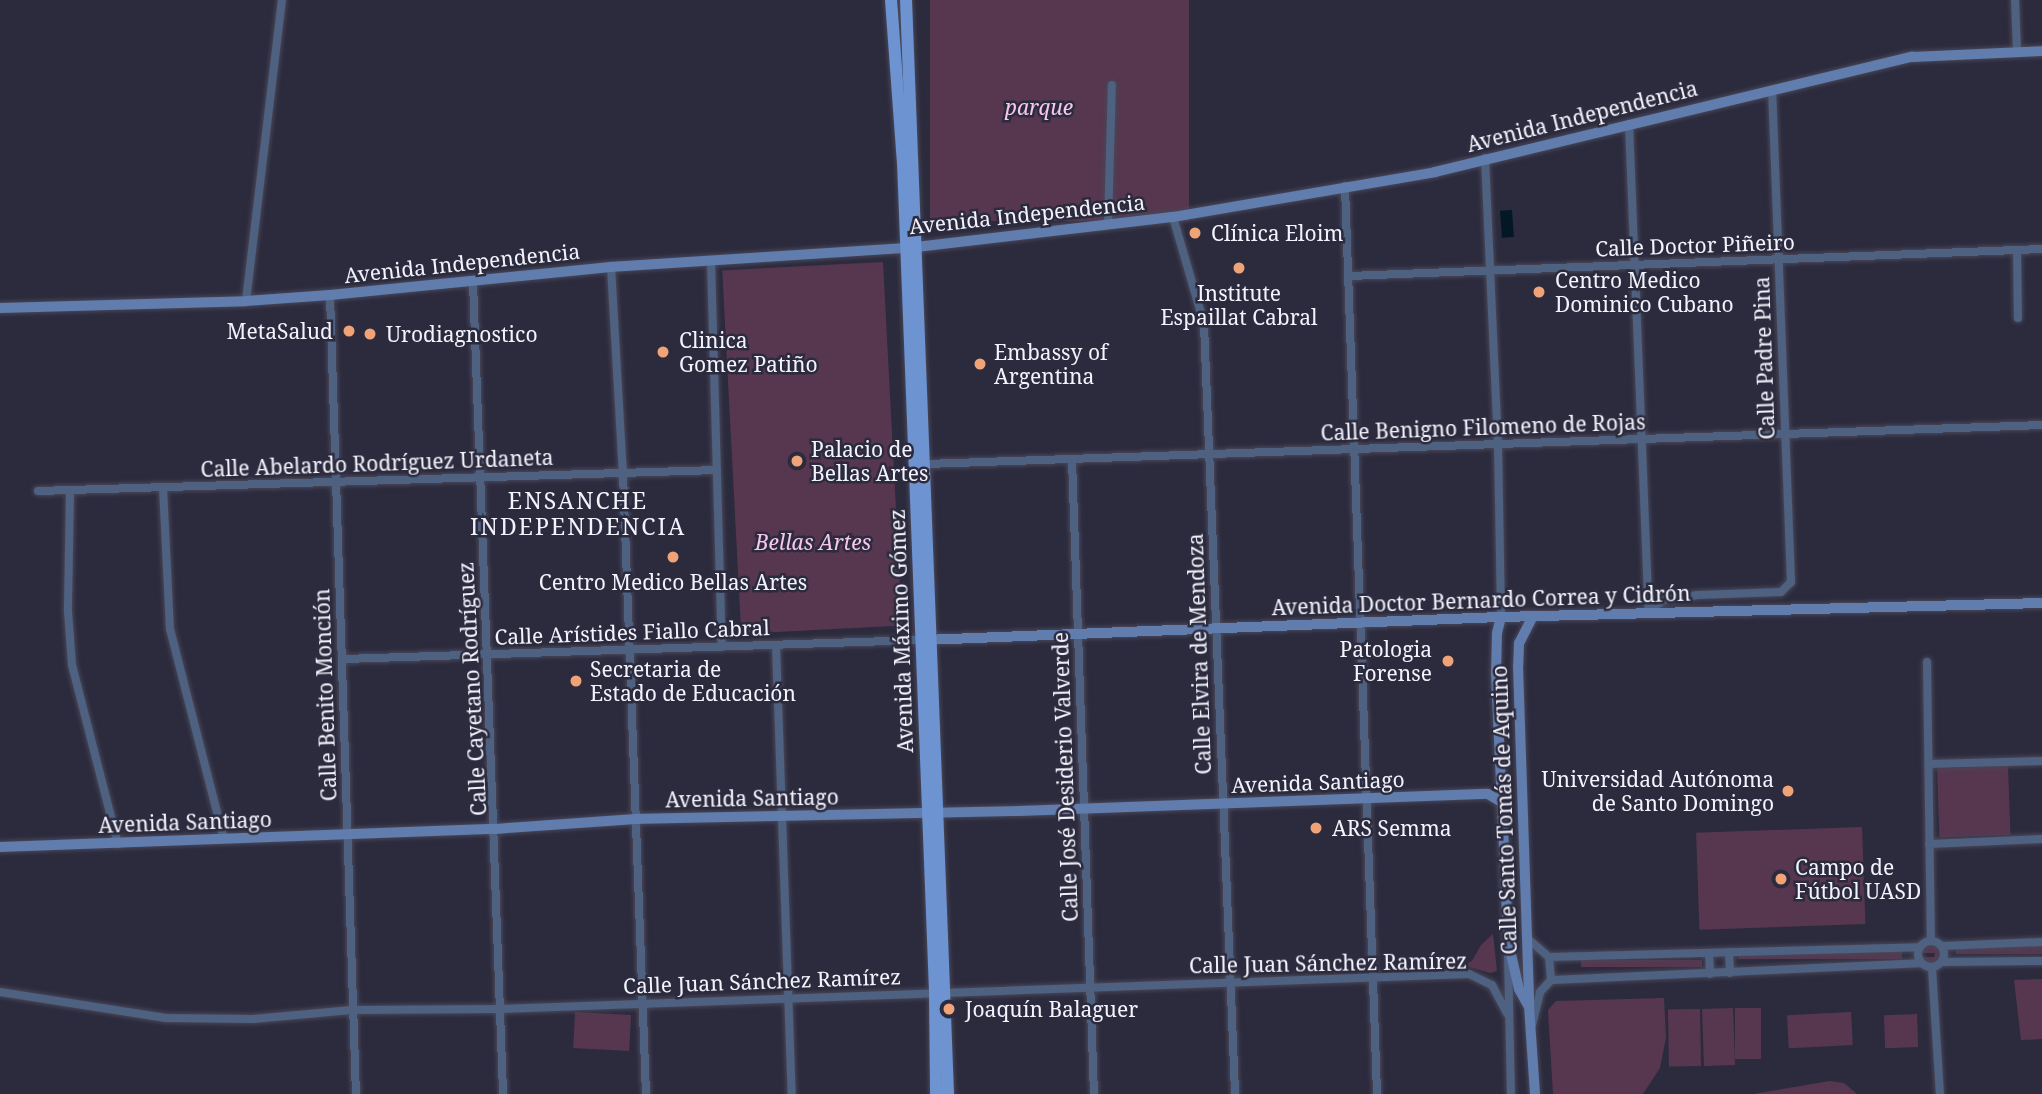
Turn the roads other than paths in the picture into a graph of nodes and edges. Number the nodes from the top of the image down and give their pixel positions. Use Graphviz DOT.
graph roads {
  1 [pos="282,0"];
  2 [pos="891,0"];
  3 [pos="906,0"];
  4 [pos="2015,0"];
  5 [pos="2017,50"];
  6 [pos="2042,51"];
  7 [pos="1112,85"];
  8 [pos="1772,90"];
  9 [pos="1629,124"];
  10 [pos="1485,158"];
  11 [pos="1346,186"];
  12 [pos="1173,218"];
  13 [pos="1108,224"];
  14 [pos="912,247"];
  15 [pos="2042,249"];
  16 [pos="2017,250"];
  17 [pos="1778,259"];
  18 [pos="711,261"];
  19 [pos="1635,265"];
  20 [pos="611,267"];
  21 [pos="1492,270"];
  22 [pos="1349,276"];
  23 [pos="473,282"];
  24 [pos="331,295"];
  25 [pos="246,301"];
  26 [pos="0,308"];
  27 [pos="2018,318"];
  28 [pos="2042,425"];
  29 [pos="1785,434"];
  30 [pos="1642,439"];
  31 [pos="1499,444"];
  32 [pos="1355,449"];
  33 [pos="1209,454"];
  34 [pos="1072,459"];
  35 [pos="926,464"];
  36 [pos="717,470"];
  37 [pos="623,473"];
  38 [pos="481,478"];
  39 [pos="337,482"];
  40 [pos="163,486"];
  41 [pos="38,491"];
  42 [pos="70,491"];
  43 [pos="2042,603"];
  44 [pos="1651,613"];
  45 [pos="1533,616"];
  46 [pos="1501,617"];
  47 [pos="1361,623"];
  48 [pos="1216,629"];
  49 [pos="1078,634"];
  50 [pos="927,640"];
  51 [pos="776,645"];
  52 [pos="722,647"];
  53 [pos="629,650"];
  54 [pos="487,654"];
  55 [pos="344,659"];
  56 [pos="1927,662"];
  57 [pos="2042,761"];
  58 [pos="1929,764"];
  59 [pos="1367,799"];
  60 [pos="1503,803"];
  61 [pos="1222,806"];
  62 [pos="1083,809"];
  63 [pos="933,813"];
  64 [pos="780,817"];
  65 [pos="636,819"];
  66 [pos="495,829"];
  67 [pos="347,834"];
  68 [pos="224,839"];
  69 [pos="2042,839"];
  70 [pos="118,844"];
  71 [pos="1929,844"];
  72 [pos="0,848"];
  73 [pos="1527,938"];
  74 [pos="1508,941"];
  75 [pos="1931,941"];
  76 [pos="2042,942"];
  77 [pos="1942,946"];
  78 [pos="1920,947"];
  79 [pos="1729,952"];
  80 [pos="1709,953"];
  81 [pos="1549,957"];
  82 [pos="1943,961"];
  83 [pos="2042,961"];
  84 [pos="1921,963"];
  85 [pos="1932,968"];
  86 [pos="1730,973"];
  87 [pos="1710,974"];
  88 [pos="1373,978"];
  89 [pos="1551,980"];
  90 [pos="1230,982"];
  91 [pos="1090,988"];
  92 [pos="941,991"];
  93 [pos="0,992"];
  94 [pos="788,998"];
  95 [pos="643,1004"];
  96 [pos="1529,1006"];
  97 [pos="500,1009"];
  98 [pos="352,1010"];
  99 [pos="1507,1013"];
  100 [pos="1531,1028"];
  101 [pos="356,1094"];
  102 [pos="503,1094"];
  103 [pos="646,1094"];
  104 [pos="792,1094"];
  105 [pos="936,1094"];
  106 [pos="948,1094"];
  107 [pos="1094,1094"];
  108 [pos="1235,1094"];
  109 [pos="1377,1094"];
  110 [pos="1511,1094"];
  111 [pos="1535,1094"];
  112 [pos="1940,1094"];
  1 -- 25 [label="street"];
  2 -- 14 [label="main road, Avenida Máximo Gómez"];
  3 -- 14 [label="main road, Avenida Máximo Gómez"];
  4 -- 5 [label="street"];
  5 -- 6 [label="main road, Avenida Independencia"];
  5 -- 8 [label="main road, Avenida Independencia"];
  7 -- 13 [label="street"];
  8 -- 9 [label="main road, Avenida Independencia"];
  8 -- 17 [label="street, Calle Padre Pina"];
  9 -- 10 [label="main road, Avenida Independencia"];
  9 -- 19 [label="street"];
  10 -- 11 [label="main road, Avenida Independencia"];
  10 -- 21 [label="street"];
  11 -- 12 [label="main road, Avenida Independencia"];
  11 -- 22 [label="street"];
  12 -- 13 [label="main road, Avenida Independencia"];
  12 -- 33 [label="street, Calle Elvira de Mendoza"];
  13 -- 14 [label="main road, Avenida Independencia"];
  14 -- 18 [label="main road, Avenida Independencia"];
  14 -- 35 [label="main road, Avenida Máximo Gómez"];
  14 -- 50 [label="main road, Avenida Máximo Gómez"];
  15 -- 16 [label="street, Calle Doctor Piñeiro"];
  16 -- 17 [label="street, Calle Doctor Piñeiro"];
  16 -- 27 [label="street"];
  17 -- 19 [label="street, Calle Doctor Piñeiro"];
  17 -- 29 [label="street, Calle Padre Pina"];
  18 -- 20 [label="main road, Avenida Independencia"];
  18 -- 36 [label="street"];
  19 -- 21 [label="street, Calle Doctor Piñeiro"];
  19 -- 30 [label="street"];
  20 -- 23 [label="main road, Avenida Independencia"];
  20 -- 37 [label="street"];
  21 -- 22 [label="street, Calle Doctor Piñeiro"];
  21 -- 31 [label="street"];
  22 -- 32 [label="street"];
  23 -- 24 [label="main road, Avenida Independencia"];
  23 -- 38 [label="street, Calle Cayetano Rodríguez"];
  24 -- 25 [label="main road, Avenida Independencia"];
  24 -- 39 [label="street, Calle Benito Monción"];
  25 -- 26 [label="main road, Avenida Independencia"];
  28 -- 29 [label="street, Calle Benigno Filomeno de Rojas"];
  29 -- 30 [label="street, Calle Benigno Filomeno de Rojas"];
  29 -- 44 [label="street, Calle Padre Pina"];
  30 -- 31 [label="street, Calle Benigno Filomeno de Rojas"];
  30 -- 44 [label="street"];
  31 -- 32 [label="street, Calle Benigno Filomeno de Rojas"];
  31 -- 46 [label="street"];
  32 -- 33 [label="street, Calle Benigno Filomeno de Rojas"];
  32 -- 47 [label="street"];
  33 -- 34 [label="street, Calle Benigno Filomeno de Rojas"];
  33 -- 48 [label="street, Calle Elvira de Mendoza"];
  34 -- 35 [label="street, Calle Benigno Filomeno de Rojas"];
  34 -- 49 [label="street, Calle José Desiderio Valverde"];
  35 -- 50 [label="main road, Avenida Máximo Gómez"];
  36 -- 37 [label="street, Calle Abelardo Rodríguez Urdaneta"];
  36 -- 52 [label="street"];
  37 -- 38 [label="street, Calle Abelardo Rodríguez Urdaneta"];
  37 -- 53 [label="street"];
  38 -- 39 [label="street, Calle Abelardo Rodríguez Urdaneta"];
  38 -- 54 [label="street, Calle Cayetano Rodríguez"];
  39 -- 40 [label="street, Calle Abelardo Rodríguez Urdaneta"];
  39 -- 55 [label="street, Calle Benito Monción"];
  40 -- 42 [label="street, Calle Abelardo Rodríguez Urdaneta"];
  40 -- 68 [label="street"];
  41 -- 42 [label="street, Calle Abelardo Rodríguez Urdaneta"];
  42 -- 70 [label="street"];
  43 -- 44 [label="main road, Avenida Doctor Bernardo Correa y Cidrón"];
  44 -- 45 [label="main road, Avenida Doctor Bernardo Correa y Cidrón"];
  45 -- 46 [label="main road, Avenida Doctor Bernardo Correa y Cidrón"];
  45 -- 73 [label="main road, Calle Santo Tomás de Aquino"];
  46 -- 47 [label="main road, Avenida Doctor Bernardo Correa y Cidrón"];
  46 -- 60 [label="main road, Calle Santo Tomás de Aquino"];
  47 -- 48 [label="main road, Avenida Doctor Bernardo Correa y Cidrón"];
  47 -- 59 [label="street"];
  48 -- 49 [label="main road, Avenida Doctor Bernardo Correa y Cidrón"];
  48 -- 61 [label="street, Calle Elvira de Mendoza"];
  49 -- 50 [label="main road, Avenida Doctor Bernardo Correa y Cidrón"];
  49 -- 62 [label="street, Calle José Desiderio Valverde"];
  50 -- 51 [label="street, Calle Arístides Fiallo Cabral"];
  50 -- 63 [label="main road, Avenida Máximo Gómez"];
  51 -- 52 [label="street, Calle Arístides Fiallo Cabral"];
  51 -- 64 [label="street"];
  52 -- 53 [label="street, Calle Arístides Fiallo Cabral"];
  53 -- 54 [label="street, Calle Arístides Fiallo Cabral"];
  53 -- 65 [label="street"];
  54 -- 55 [label="street, Calle Arístides Fiallo Cabral"];
  54 -- 66 [label="street, Calle Cayetano Rodríguez"];
  55 -- 67 [label="street, Calle Benito Monción"];
  56 -- 58 [label="street"];
  57 -- 58 [label="street"];
  58 -- 71 [label="street"];
  59 -- 60 [label="main road, Avenida Santiago"];
  59 -- 61 [label="main road, Avenida Santiago"];
  59 -- 88 [label="street"];
  60 -- 74 [label="main road, Calle Santo Tomás de Aquino"];
  61 -- 62 [label="main road, Avenida Santiago"];
  61 -- 90 [label="street, Calle Elvira de Mendoza"];
  62 -- 63 [label="main road, Avenida Santiago"];
  62 -- 91 [label="street, Calle José Desiderio Valverde"];
  63 -- 64 [label="main road, Avenida Santiago"];
  63 -- 92 [label="main road, Avenida Máximo Gómez"];
  64 -- 65 [label="main road, Avenida Santiago"];
  64 -- 94 [label="street"];
  65 -- 66 [label="main road, Avenida Santiago"];
  65 -- 95 [label="street"];
  66 -- 67 [label="main road, Avenida Santiago"];
  66 -- 97 [label="street, Calle Cayetano Rodríguez"];
  67 -- 68 [label="main road, Avenida Santiago"];
  67 -- 98 [label="street, Calle Benito Monción"];
  68 -- 70 [label="main road, Avenida Santiago"];
  69 -- 71 [label="street"];
  70 -- 72 [label="main road, Avenida Santiago"];
  71 -- 75 [label="street"];
  73 -- 81 [label="street"];
  73 -- 96 [label="main road, Calle Santo Tomás de Aquino"];
  74 -- 96 [label="main road, Calle Santo Tomás de Aquino"];
  74 -- 99 [label="street, Calle Santo Tomás de Aquino"];
  75 -- 77 [label="street"];
  75 -- 78 [label="street"];
  76 -- 77 [label="street"];
  77 -- 82 [label="street"];
  78 -- 79 [label="street"];
  78 -- 84 [label="street"];
  79 -- 80 [label="street"];
  79 -- 86 [label="street"];
  80 -- 81 [label="street"];
  80 -- 87 [label="street"];
  81 -- 89 [label="street"];
  82 -- 83 [label="street"];
  82 -- 85 [label="street"];
  84 -- 85 [label="street"];
  84 -- 86 [label="street"];
  85 -- 112 [label="street"];
  86 -- 87 [label="street"];
  87 -- 89 [label="street"];
  88 -- 90 [label="street, Calle Juan Sánchez Ramírez"];
  88 -- 99 [label="street, Calle Juan Sánchez Ramírez"];
  88 -- 109 [label="street"];
  89 -- 100 [label="street"];
  90 -- 91 [label="street, Calle Juan Sánchez Ramírez"];
  90 -- 108 [label="street, Calle Elvira de Mendoza"];
  91 -- 92 [label="street, Calle Juan Sánchez Ramírez"];
  91 -- 107 [label="street, Calle José Desiderio Valverde"];
  92 -- 94 [label="street, Calle Juan Sánchez Ramírez"];
  92 -- 105 [label="main road, Avenida Máximo Gómez"];
  92 -- 106 [label="main road, Avenida Máximo Gómez"];
  93 -- 98 [label="street, Calle Juan Sánchez Ramírez"];
  94 -- 95 [label="street, Calle Juan Sánchez Ramírez"];
  94 -- 104 [label="street"];
  95 -- 97 [label="street, Calle Juan Sánchez Ramírez"];
  95 -- 103 [label="street"];
  96 -- 100 [label="main road, Calle Santo Tomás de Aquino"];
  97 -- 98 [label="street, Calle Juan Sánchez Ramírez"];
  97 -- 102 [label="street, Calle Cayetano Rodríguez"];
  98 -- 101 [label="street, Calle Benito Monción"];
  99 -- 110 [label="street, Calle Santo Tomás de Aquino"];
  100 -- 111 [label="main road, Calle Santo Tomás de Aquino"];
}
